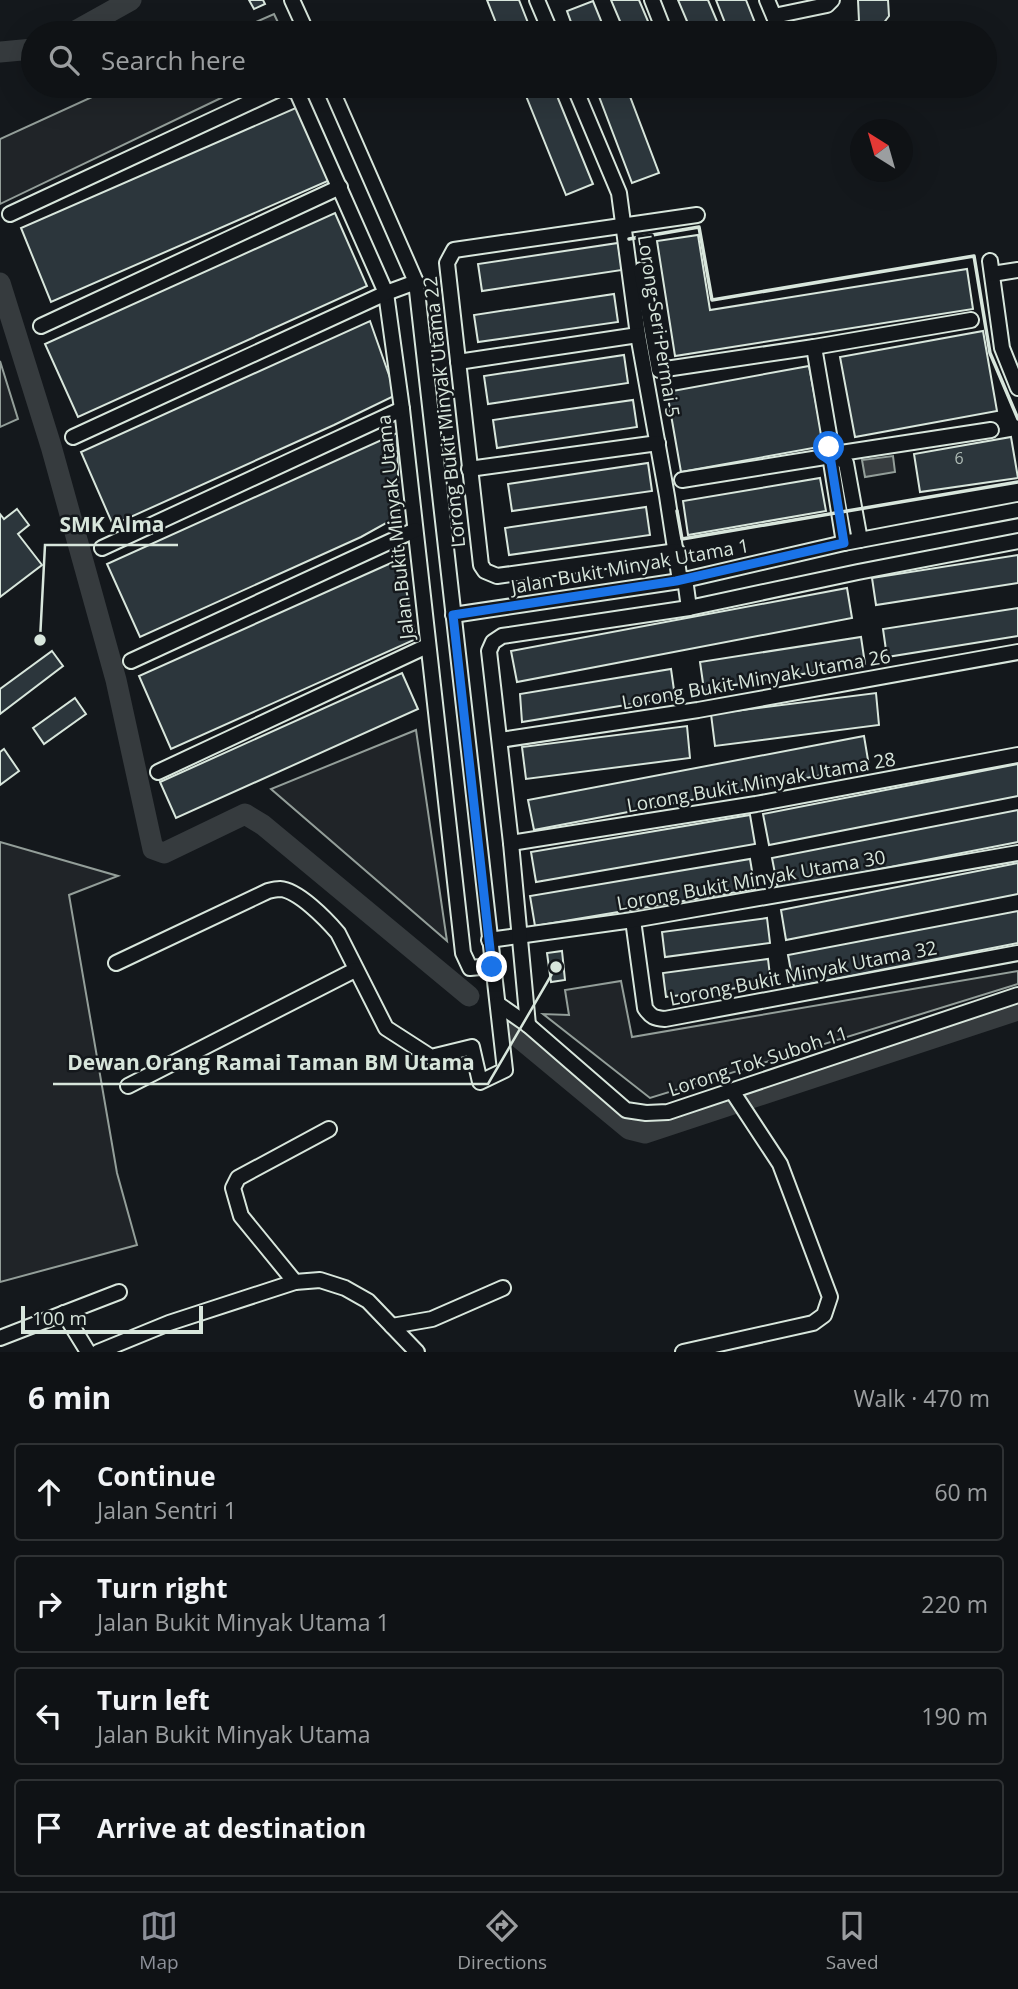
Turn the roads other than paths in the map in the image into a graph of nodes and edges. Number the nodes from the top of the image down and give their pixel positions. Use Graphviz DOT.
graph roads {
  1 [pos="292,0"];
  2 [pos="537,0"];
  3 [pos="652,0"];
  4 [pos="767,0"];
  5 [pos="832,0"];
  6 [pos="774,16"];
  7 [pos="302,21"];
  8 [pos="546,21"];
  9 [pos="660,21"];
  10 [pos="776,21"];
  11 [pos="259,98"];
  12 [pos="300,98"];
  13 [pos="335,98"];
  14 [pos="578,98"];
  15 [pos="340,187"];
  16 [pos="10,214"];
  17 [pos="697,215"];
  18 [pos="624,227"];
  19 [pos="1018,270"];
  20 [pos="641,271"];
  21 [pos="416,282"];
  22 [pos="386,293"];
  23 [pos="971,320"];
  24 [pos="41,327"];
  25 [pos="638,335"];
  26 [pos="814,347"];
  27 [pos="458,362"];
  28 [pos="1018,388"];
  29 [pos="402,410"];
  30 [pos="991,430"];
  31 [pos="73,437"];
  32 [pos="658,443"];
  33 [pos="834,455"];
  34 [pos="469,469"];
  35 [pos="682,480"];
  36 [pos="1018,510"];
  37 [pos="415,530"];
  38 [pos="860,540"];
  39 [pos="1018,541"];
  40 [pos="844,543"];
  41 [pos="102,548"];
  42 [pos="677,551"];
  43 [pos="680,580"];
  44 [pos="684,609"];
  45 [pos="453,615"];
  46 [pos="427,646"];
  47 [pos="1018,652"];
  48 [pos="131,661"];
  49 [pos="499,740"];
  50 [pos="1018,755"];
  51 [pos="158,772"];
  52 [pos="511,843"];
  53 [pos="1018,853"];
  54 [pos="633,920"];
  55 [pos="519,936"];
  56 [pos="489,940"];
  57 [pos="1018,953"];
  58 [pos="116,963"];
  59 [pos="492,967"];
  60 [pos="355,970"];
  61 [pos="1018,995"];
  62 [pos="498,1004"];
  63 [pos="528,1025"];
  64 [pos="128,1086"];
  65 [pos="738,1099"];
  66 [pos="329,1129"];
  67 [pos="295,1282"];
  68 [pos="503,1288"];
  69 [pos="119,1292"];
  70 [pos="64,1314"];
  71 [pos="392,1326"];
  72 [pos="0,1338"];
  73 [pos="742,1345"];
  74 [pos="88,1352"];
  75 [pos="98,1352"];
  76 [pos="417,1352"];
  77 [pos="683,1352"];
  1 -- 7 [label="street"];
  2 -- 8 [label="street"];
  3 -- 9 [label="street"];
  4 -- 6 [label="street"];
  5 -- 6 [label="street"];
  6 -- 10 [label="street"];
  11 -- 16 [label="street"];
  12 -- 15 [label="street, Jalan Bukit Minyak Utama"];
  13 -- 21 [label="street"];
  14 -- 18 [label="street, Lorong Seri Permai 5"];
  15 -- 22 [label="street, Jalan Bukit Minyak Utama"];
  15 -- 24 [label="street"];
  17 -- 18 [label="street"];
  18 -- 25 [label="street, Lorong Seri Permai 5"];
  18 -- 27 [label="street, Lorong Bukit Minyak Utama 22"];
  19 -- 28 [label="street"];
  20 -- 26 [label="street"];
  21 -- 22 [label="street"];
  21 -- 45 [label="street"];
  22 -- 29 [label="street, Jalan Bukit Minyak Utama"];
  22 -- 31 [label="street"];
  23 -- 26 [label="street"];
  25 -- 27 [label="street"];
  25 -- 32 [label="street, Lorong Seri Permai 5"];
  26 -- 33 [label="street"];
  27 -- 34 [label="street, Lorong Bukit Minyak Utama 22"];
  29 -- 37 [label="street, Jalan Bukit Minyak Utama"];
  29 -- 41 [label="street"];
  30 -- 33 [label="street"];
  32 -- 34 [label="street"];
  32 -- 42 [label="street, Lorong Seri Permai 5"];
  33 -- 35 [label="street"];
  33 -- 38 [label="street"];
  33 -- 40 [label="street"];
  34 -- 42 [label="street, Lorong Bukit Minyak Utama 22"];
  36 -- 38 [label="street, Jalan Bukit Minyak Utama 1"];
  37 -- 46 [label="street, Jalan Bukit Minyak Utama"];
  37 -- 48 [label="street"];
  38 -- 40 [label="street, Jalan Bukit Minyak Utama 1"];
  39 -- 44 [label="street"];
  40 -- 43 [label="street, Jalan Bukit Minyak Utama 1"];
  42 -- 43 [label="street, Lorong Seri Permai 5"];
  43 -- 44 [label="street, Lorong Seri Permai 5"];
  43 -- 45 [label="street, Jalan Bukit Minyak Utama 1"];
  44 -- 49 [label="street"];
  45 -- 56 [label="street"];
  46 -- 51 [label="street"];
  46 -- 59 [label="street, Jalan Bukit Minyak Utama"];
  47 -- 49 [label="street, Lorong Bukit Minyak Utama 26"];
  49 -- 52 [label="street"];
  50 -- 52 [label="street, Lorong Bukit Minyak Utama 28"];
  52 -- 55 [label="street"];
  53 -- 54 [label="street, Lorong Bukit Minyak Utama 30"];
  54 -- 55 [label="street, Lorong Bukit Minyak Utama 30"];
  54 -- 57 [label="street, Lorong Bukit Minyak Utama 32"];
  55 -- 56 [label="street, Lorong Bukit Minyak Utama 30"];
  55 -- 63 [label="street"];
  56 -- 59 [label="street"];
  58 -- 60 [label="street"];
  59 -- 62 [label="street"];
  60 -- 62 [label="street"];
  60 -- 64 [label="street"];
  61 -- 65 [label="street, Lorong Tok Suboh 11"];
  62 -- 63 [label="street, Lorong Tok Suboh 11"];
  63 -- 65 [label="street, Lorong Tok Suboh 11"];
  65 -- 73 [label="street"];
  66 -- 67 [label="street"];
  67 -- 71 [label="street"];
  67 -- 75 [label="street"];
  68 -- 71 [label="street"];
  69 -- 70 [label="street"];
  70 -- 72 [label="street"];
  70 -- 74 [label="street"];
  71 -- 76 [label="street"];
  73 -- 77 [label="street"];
}
